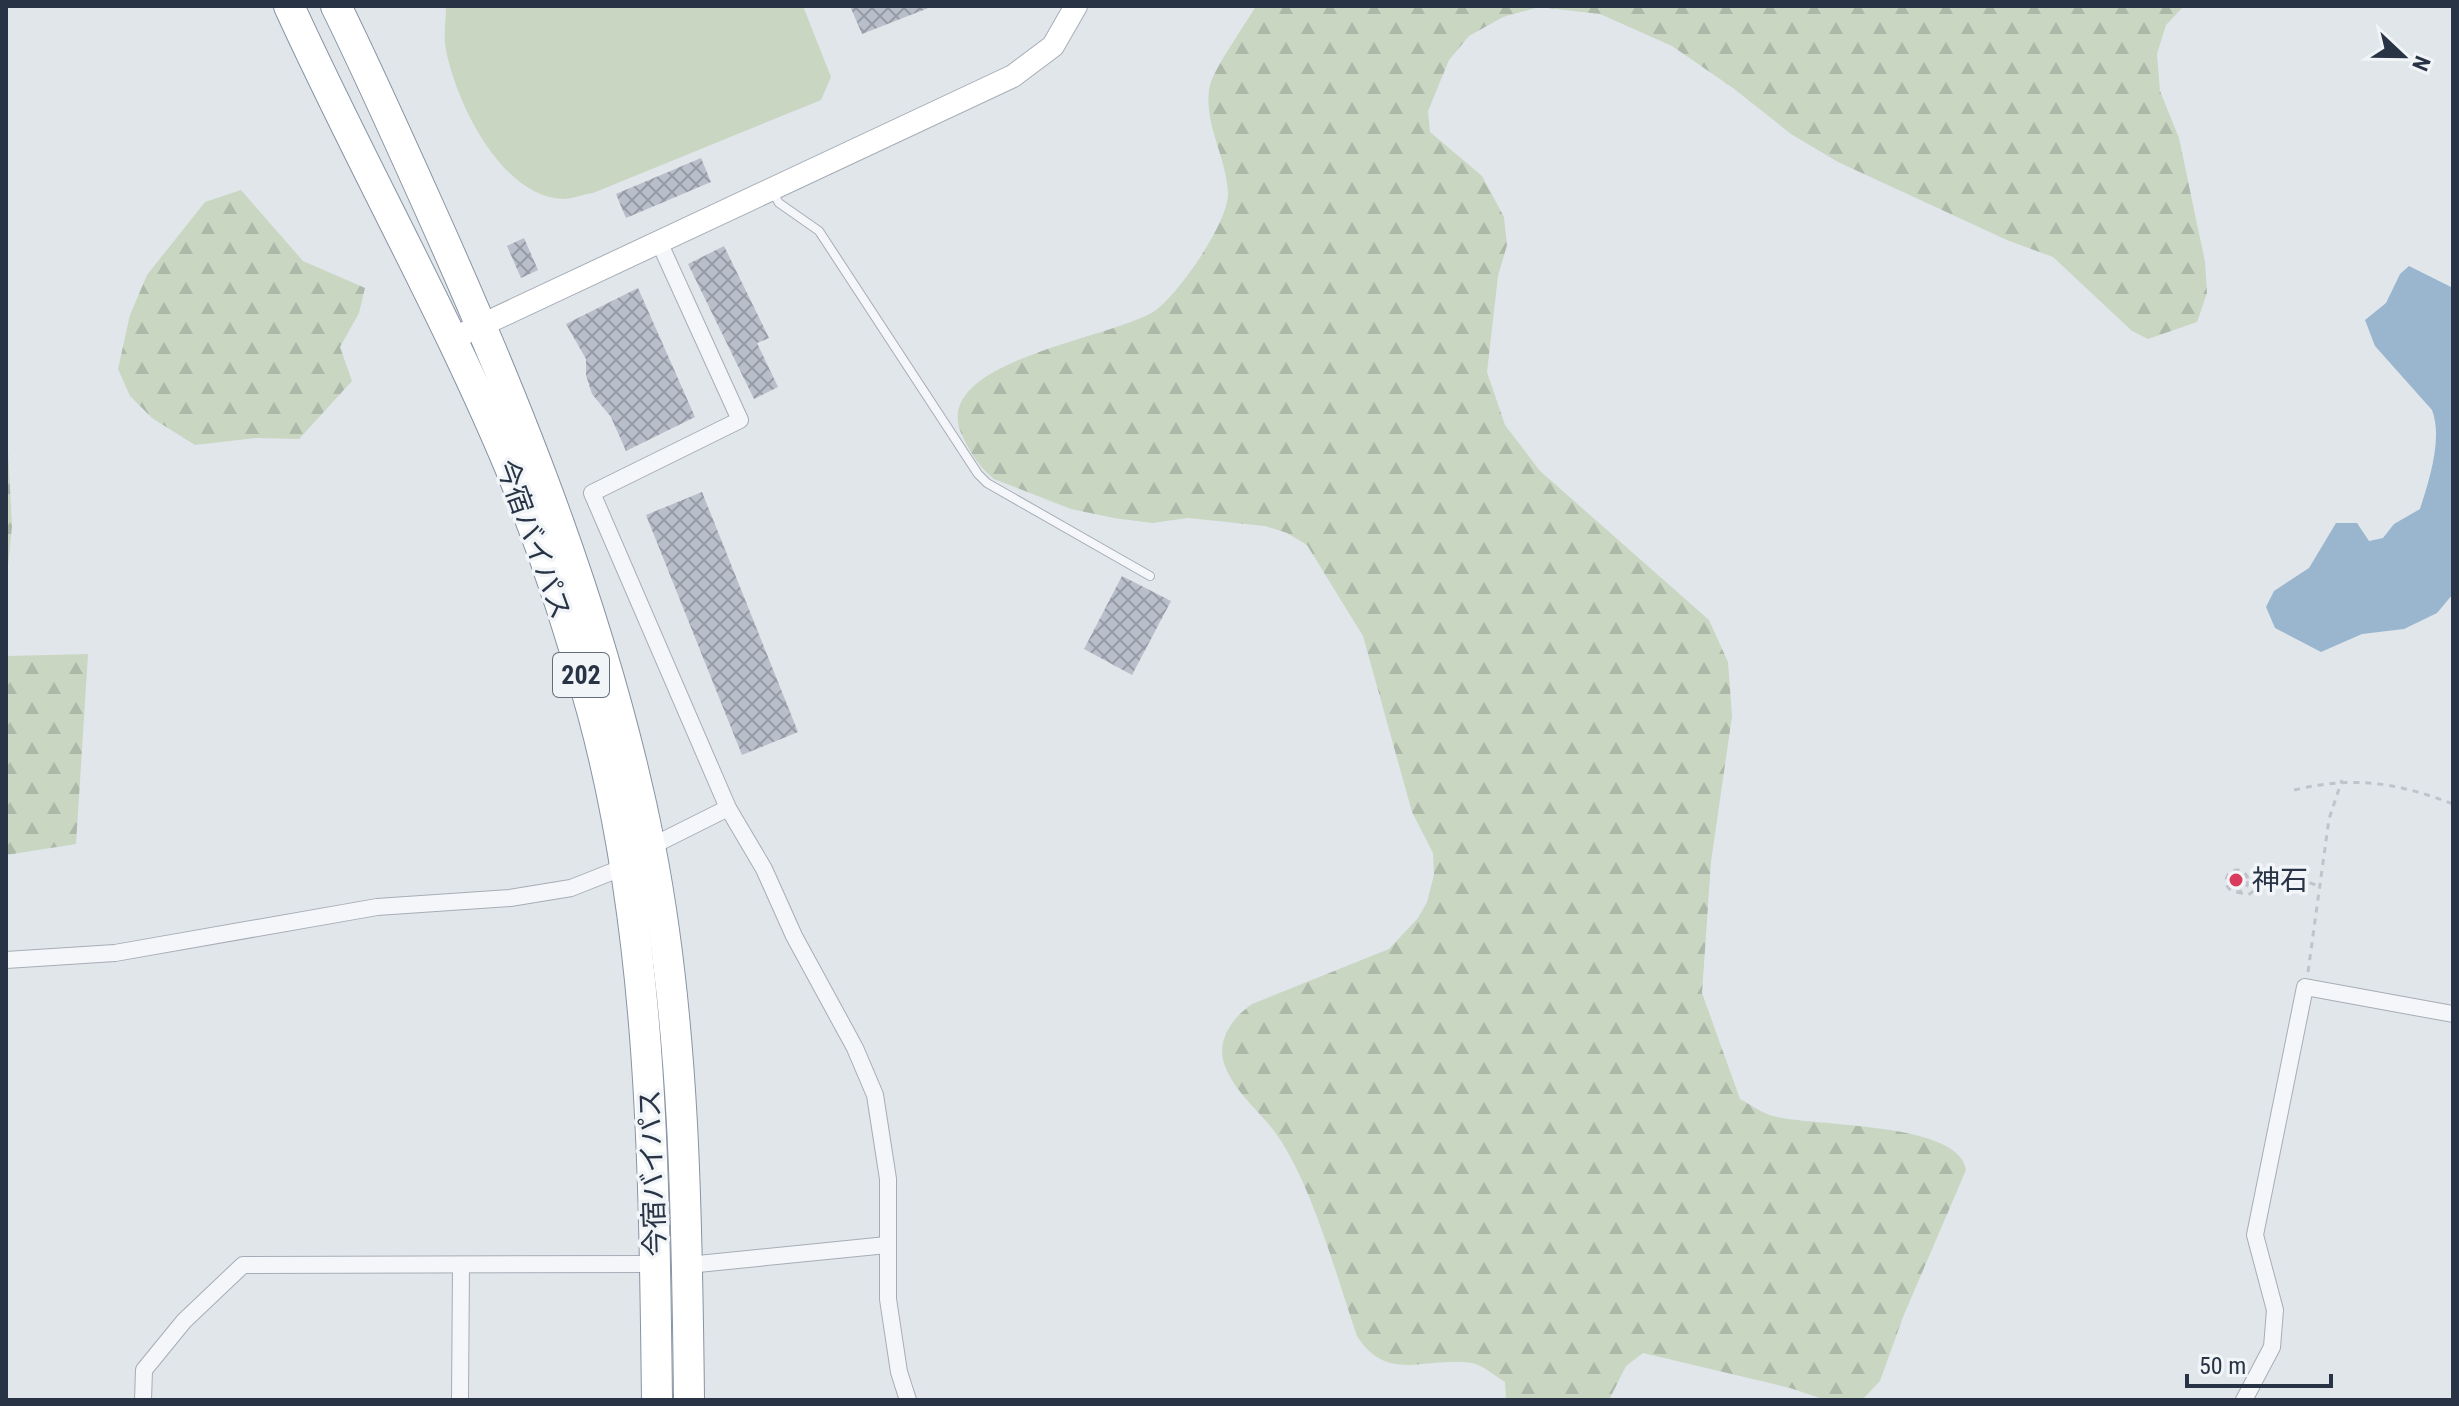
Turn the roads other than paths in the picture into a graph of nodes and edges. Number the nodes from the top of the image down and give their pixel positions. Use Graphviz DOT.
graph roads {
  1 [pos="289,6"];
  2 [pos="336,6"];
  3 [pos="1076,6"];
  4 [pos="771,191"];
  5 [pos="660,244"];
  6 [pos="482,325"];
  7 [pos="452,339"];
  8 [pos="1150,576"];
  9 [pos="728,808"];
  10 [pos="650,847"];
  11 [pos="624,867"];
  12 [pos="6,960"];
  13 [pos="2453,1014"];
  14 [pos="887,1245"];
  15 [pos="655,1264"];
  16 [pos="688,1265"];
  17 [pos="461,1266"];
  18 [pos="143,1400"];
  19 [pos="460,1400"];
  20 [pos="657,1400"];
  21 [pos="689,1400"];
  22 [pos="908,1400"];
  23 [pos="2244,1400"];
  1 -- 7 [label="highway, 今宿バイパス / 202"];
  2 -- 6 [label="highway, 今宿バイパス / 202"];
  3 -- 4 [label="street"];
  4 -- 5 [label="street"];
  4 -- 8 [label="lane"];
  5 -- 6 [label="street"];
  5 -- 9 [label="street"];
  6 -- 7 [label="street"];
  6 -- 10 [label="highway, 今宿バイパス / 202"];
  7 -- 11 [label="highway, 今宿バイパス / 202"];
  9 -- 10 [label="street"];
  9 -- 14 [label="street"];
  10 -- 16 [label="highway, 今宿バイパス / 202"];
  11 -- 12 [label="street"];
  11 -- 15 [label="highway, 今宿バイパス / 202"];
  13 -- 23 [label="street"];
  14 -- 16 [label="street"];
  14 -- 22 [label="street"];
  15 -- 17 [label="street"];
  15 -- 20 [label="highway, 今宿バイパス / 202"];
  16 -- 21 [label="highway, 今宿バイパス / 202"];
  17 -- 18 [label="street"];
  17 -- 19 [label="street"];
}
